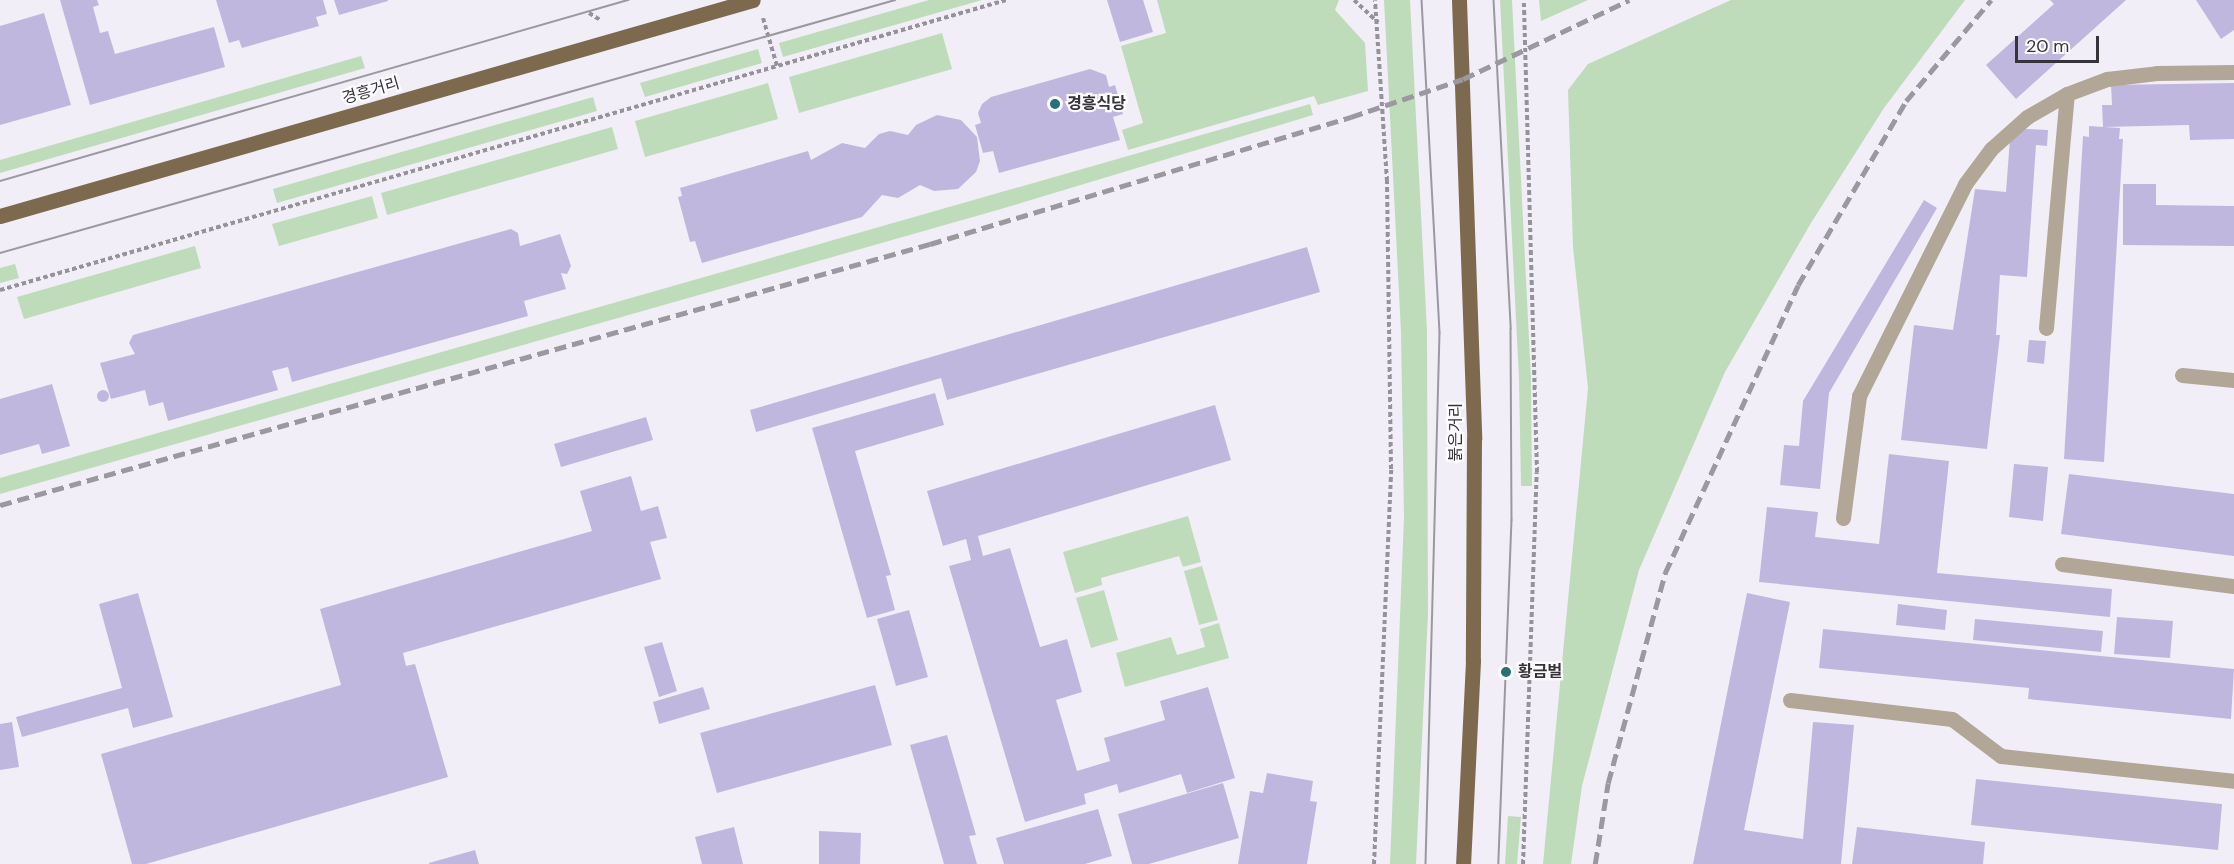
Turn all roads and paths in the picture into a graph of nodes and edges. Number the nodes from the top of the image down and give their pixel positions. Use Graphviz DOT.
graph roads {
  1 [pos="1005,0"];
  2 [pos="1354,0"];
  3 [pos="1375,0"];
  4 [pos="1459,0"];
  5 [pos="1524,0"];
  6 [pos="757,4"];
  7 [pos="1379,22"];
  8 [pos="777,66"];
  9 [pos="2234,72"];
  10 [pos="2067,93"];
  11 [pos="0,216"];
  12 [pos="0,290"];
  13 [pos="2046,328"];
  14 [pos="2182,375"];
  15 [pos="2234,380"];
  16 [pos="1844,518"];
  17 [pos="2062,564"];
  18 [pos="2234,586"];
  19 [pos="1790,700"];
  20 [pos="2234,781"];
  21 [pos="1374,864"];
  22 [pos="1463,864"];
  23 [pos="1523,864"];
  1 -- 8 [label="path"];
  2 -- 7 [label="path"];
  3 -- 7 [label="path"];
  4 -- 22 [label="main road, 붉은거리"];
  5 -- 23 [label="path"];
  6 -- 8 [label="path"];
  6 -- 11 [label="main road, 경흥거리"];
  7 -- 21 [label="path"];
  8 -- 12 [label="path"];
  9 -- 10 [label="lane"];
  10 -- 13 [label="lane"];
  10 -- 16 [label="lane"];
  14 -- 15 [label="lane"];
  17 -- 18 [label="lane"];
  19 -- 20 [label="lane"];
}
